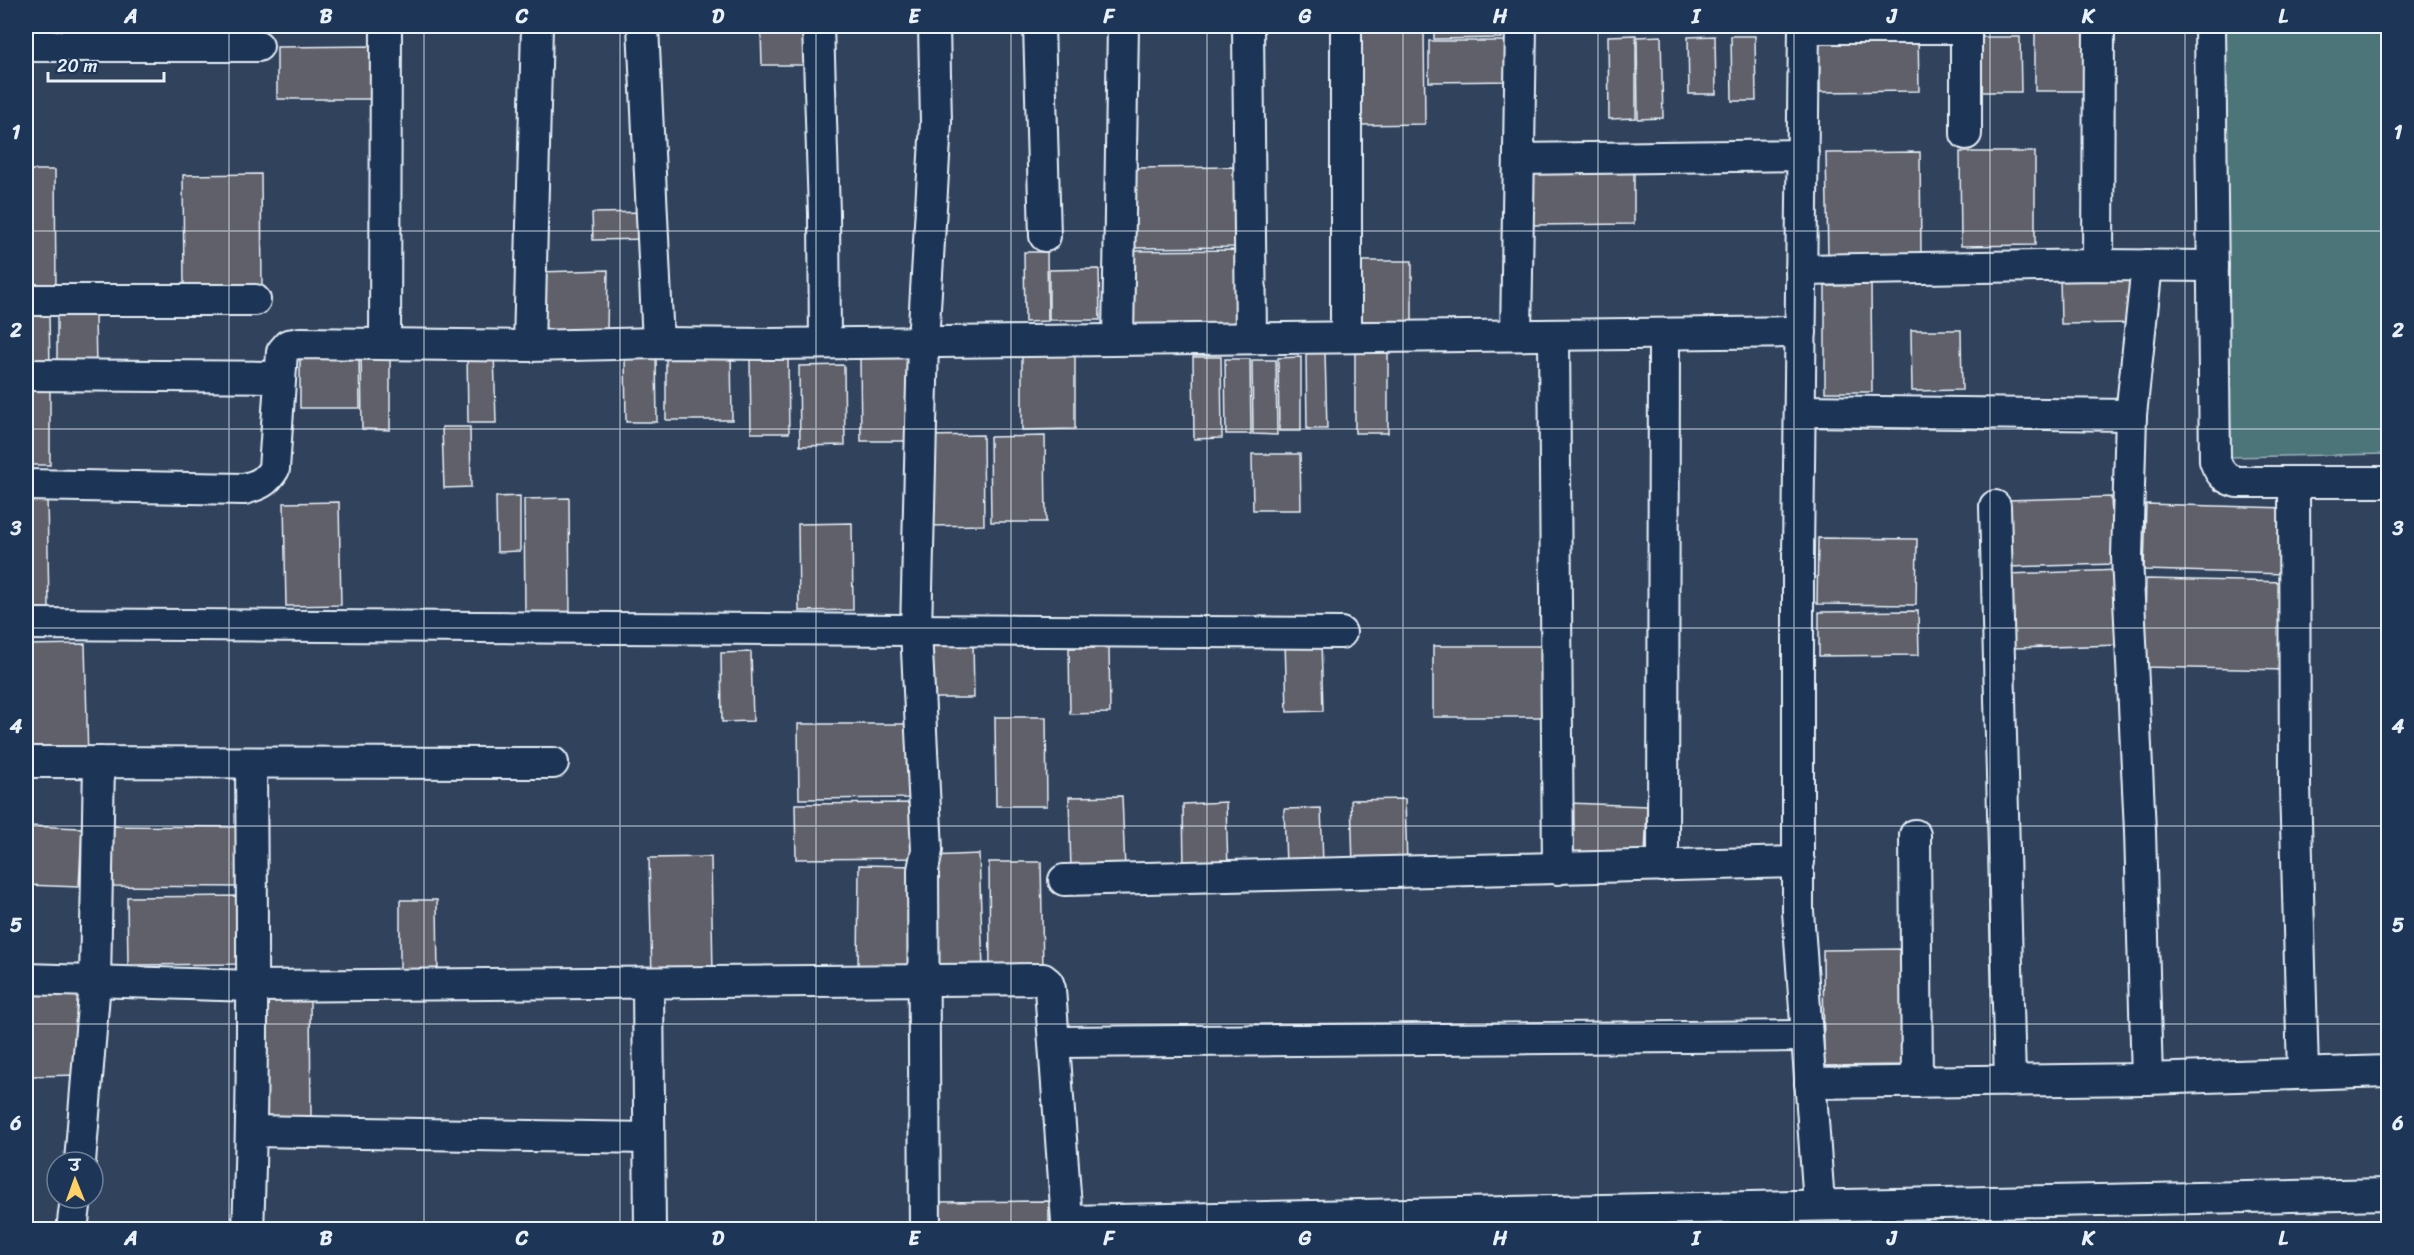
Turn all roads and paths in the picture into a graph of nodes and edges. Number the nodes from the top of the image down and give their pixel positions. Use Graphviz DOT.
graph roads {
  1 [pos="386,26"];
  2 [pos="537,26"];
  3 [pos="643,26"];
  4 [pos="818,26"];
  5 [pos="934,26"];
  6 [pos="1039,26"];
  7 [pos="1123,26"];
  8 [pos="1248,26"];
  9 [pos="1346,26"];
  10 [pos="1521,26"];
  11 [pos="2099,26"];
  12 [pos="2210,26"];
  13 [pos="1804,27"];
  14 [pos="1966,27"];
  15 [pos="26,46"];
  16 [pos="258,46"];
  17 [pos="1965,134"];
  18 [pos="1803,155"];
  19 [pos="1519,159"];
  20 [pos="1044,236"];
  21 [pos="2098,265"];
  22 [pos="2148,265"];
  23 [pos="2213,266"];
  24 [pos="1801,270"];
  25 [pos="26,300"];
  26 [pos="255,300"];
  27 [pos="1801,332"];
  28 [pos="1664,333"];
  29 [pos="1516,335"];
  30 [pos="1554,335"];
  31 [pos="1346,336"];
  32 [pos="1251,338"];
  33 [pos="1118,339"];
  34 [pos="923,342"];
  35 [pos="658,343"];
  36 [pos="825,343"];
  37 [pos="386,344"];
  38 [pos="530,346"];
  39 [pos="26,375"];
  40 [pos="279,377"];
  41 [pos="1800,411"];
  42 [pos="2131,415"];
  43 [pos="2294,482"];
  44 [pos="2388,482"];
  45 [pos="26,485"];
  46 [pos="1995,506"];
  47 [pos="26,624"];
  48 [pos="916,630"];
  49 [pos="1341,633"];
  50 [pos="26,762"];
  51 [pos="99,762"];
  52 [pos="251,763"];
  53 [pos="553,763"];
  54 [pos="1915,835"];
  55 [pos="1798,862"];
  56 [pos="1663,866"];
  57 [pos="1558,868"];
  58 [pos="1064,880"];
  59 [pos="26,979"];
  60 [pos="925,980"];
  61 [pos="94,982"];
  62 [pos="648,983"];
  63 [pos="253,986"];
  64 [pos="1807,1036"];
  65 [pos="1055,1042"];
  66 [pos="2388,1071"];
  67 [pos="2303,1072"];
  68 [pos="2147,1079"];
  69 [pos="2010,1081"];
  70 [pos="1917,1082"];
  71 [pos="1810,1083"];
  72 [pos="252,1131"];
  73 [pos="649,1138"];
  74 [pos="81,1150"];
  75 [pos="2388,1194"];
  76 [pos="1819,1204"];
  77 [pos="74,1210"];
  78 [pos="1067,1226"];
  79 [pos="72,1230"];
  80 [pos="248,1230"];
  81 [pos="650,1230"];
  82 [pos="925,1230"];
  1 -- 37 [label="street"];
  2 -- 38 [label="street"];
  3 -- 35 [label="street"];
  4 -- 36 [label="street"];
  5 -- 34 [label="street"];
  6 -- 20 [label="street"];
  7 -- 33 [label="street"];
  8 -- 32 [label="street"];
  9 -- 31 [label="street"];
  10 -- 19 [label="street"];
  11 -- 21 [label="street"];
  12 -- 23 [label="street"];
  13 -- 14 [label="street"];
  13 -- 18 [label="street"];
  14 -- 17 [label="street"];
  15 -- 16 [label="street"];
  18 -- 19 [label="street"];
  18 -- 24 [label="street"];
  19 -- 29 [label="street"];
  21 -- 22 [label="street"];
  21 -- 24 [label="street"];
  22 -- 23 [label="street"];
  22 -- 42 [label="street"];
  23 -- 43 [label="street"];
  24 -- 27 [label="street"];
  25 -- 26 [label="street"];
  27 -- 28 [label="street"];
  27 -- 41 [label="street"];
  28 -- 30 [label="street"];
  28 -- 56 [label="street"];
  29 -- 30 [label="street"];
  29 -- 31 [label="street"];
  30 -- 57 [label="street"];
  31 -- 32 [label="street"];
  32 -- 33 [label="street"];
  33 -- 34 [label="street"];
  34 -- 36 [label="street"];
  34 -- 48 [label="street"];
  35 -- 36 [label="street"];
  35 -- 38 [label="street"];
  37 -- 38 [label="street"];
  37 -- 40 [label="street"];
  39 -- 40 [label="street"];
  40 -- 45 [label="street"];
  41 -- 42 [label="street"];
  41 -- 55 [label="street"];
  42 -- 68 [label="street"];
  43 -- 44 [label="street"];
  43 -- 67 [label="street"];
  46 -- 69 [label="street"];
  47 -- 48 [label="street"];
  48 -- 49 [label="street"];
  48 -- 60 [label="street"];
  50 -- 51 [label="street"];
  51 -- 52 [label="street"];
  51 -- 61 [label="street"];
  52 -- 53 [label="street"];
  52 -- 63 [label="street"];
  54 -- 70 [label="street"];
  55 -- 56 [label="street"];
  55 -- 64 [label="street"];
  56 -- 57 [label="street"];
  57 -- 58 [label="street"];
  59 -- 61 [label="street"];
  60 -- 62 [label="street"];
  60 -- 65 [label="street"];
  60 -- 82 [label="street"];
  61 -- 63 [label="street"];
  61 -- 74 [label="street"];
  62 -- 63 [label="street"];
  62 -- 73 [label="street"];
  63 -- 72 [label="street"];
  64 -- 65 [label="street"];
  64 -- 71 [label="street"];
  65 -- 78 [label="street"];
  66 -- 67 [label="street"];
  67 -- 68 [label="street"];
  68 -- 69 [label="street"];
  69 -- 70 [label="street"];
  70 -- 71 [label="street"];
  71 -- 76 [label="street"];
  72 -- 73 [label="street"];
  72 -- 80 [label="street"];
  73 -- 81 [label="street"];
  75 -- 76 [label="street"];
  76 -- 78 [label="street"];
  77 -- 79 [label="street"];
}
